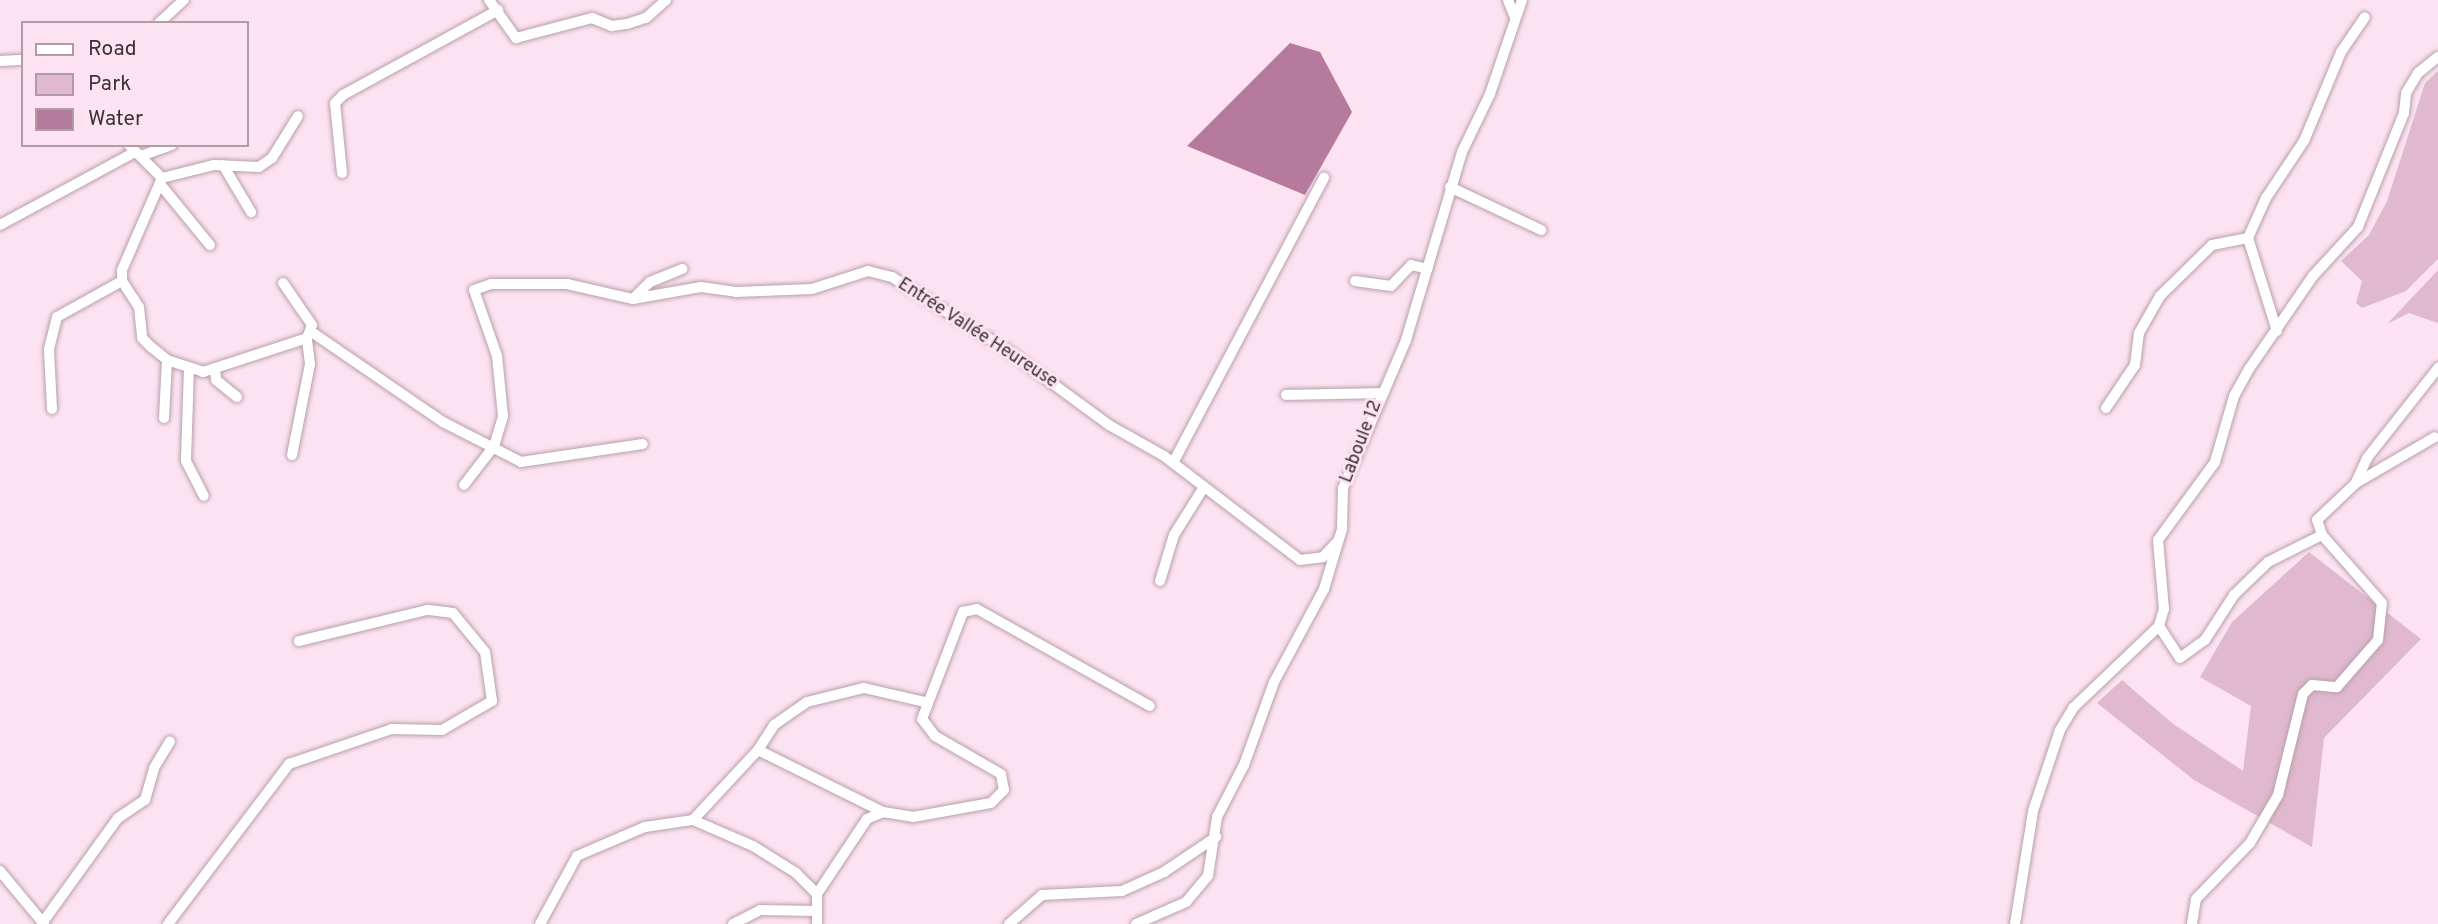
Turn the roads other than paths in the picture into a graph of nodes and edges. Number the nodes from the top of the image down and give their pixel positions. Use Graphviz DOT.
graph roads {
  1 [pos="184,0"];
  2 [pos="489,0"];
  3 [pos="666,0"];
  4 [pos="1508,0"];
  5 [pos="1522,0"];
  6 [pos="498,10"];
  7 [pos="2365,17"];
  8 [pos="1515,18"];
  9 [pos="161,21"];
  10 [pos="2438,57"];
  11 [pos="20,60"];
  12 [pos="0,61"];
  13 [pos="298,116"];
  14 [pos="160,147"];
  15 [pos="135,151"];
  16 [pos="223,165"];
  17 [pos="342,173"];
  18 [pos="1324,178"];
  19 [pos="161,181"];
  20 [pos="1450,187"];
  21 [pos="251,212"];
  22 [pos="0,225"];
  23 [pos="1541,230"];
  24 [pos="2248,238"];
  25 [pos="210,245"];
  26 [pos="684,269"];
  27 [pos="1428,269"];
  28 [pos="122,281"];
  29 [pos="1355,281"];
  30 [pos="283,283"];
  31 [pos="633,299"];
  32 [pos="2277,331"];
  33 [pos="310,336"];
  34 [pos="167,360"];
  35 [pos="2438,368"];
  36 [pos="189,369"];
  37 [pos="215,370"];
  38 [pos="1381,393"];
  39 [pos="1286,395"];
  40 [pos="237,397"];
  41 [pos="2106,408"];
  42 [pos="52,409"];
  43 [pos="164,418"];
  44 [pos="2435,437"];
  45 [pos="643,444"];
  46 [pos="494,446"];
  47 [pos="292,455"];
  48 [pos="1173,463"];
  49 [pos="2356,483"];
  50 [pos="464,485"];
  51 [pos="1204,487"];
  52 [pos="204,496"];
  53 [pos="2322,535"];
  54 [pos="1338,541"];
  55 [pos="1160,581"];
  56 [pos="2160,626"];
  57 [pos="299,642"];
  58 [pos="925,702"];
  59 [pos="1150,706"];
  60 [pos="170,741"];
  61 [pos="758,750"];
  62 [pos="883,812"];
  63 [pos="693,820"];
  64 [pos="1216,837"];
  65 [pos="1,873"];
  66 [pos="817,894"];
  67 [pos="816,911"];
  68 [pos="43,923"];
  69 [pos="167,924"];
  70 [pos="540,924"];
  71 [pos="733,924"];
  72 [pos="817,924"];
  73 [pos="1009,924"];
  74 [pos="1136,924"];
  75 [pos="2015,924"];
  76 [pos="2192,924"];
  1 -- 9 [label="street"];
  2 -- 6 [label="street"];
  3 -- 6 [label="street"];
  4 -- 8 [label="street"];
  5 -- 8 [label="street, Laboule 12"];
  6 -- 17 [label="street"];
  7 -- 24 [label="street"];
  8 -- 20 [label="street, Laboule 12"];
  10 -- 32 [label="street"];
  11 -- 12 [label="street"];
  13 -- 16 [label="street"];
  14 -- 15 [label="street"];
  15 -- 19 [label="street"];
  15 -- 22 [label="street"];
  16 -- 19 [label="street"];
  16 -- 21 [label="street"];
  18 -- 48 [label="street"];
  19 -- 25 [label="street"];
  19 -- 28 [label="street"];
  20 -- 23 [label="street"];
  20 -- 27 [label="street, Laboule 12"];
  24 -- 32 [label="street"];
  24 -- 41 [label="street"];
  26 -- 31 [label="street"];
  27 -- 29 [label="street"];
  27 -- 38 [label="street, Laboule 12"];
  28 -- 34 [label="street"];
  28 -- 42 [label="street"];
  30 -- 33 [label="street"];
  31 -- 46 [label="street, Entrée Vallée Heureuse"];
  31 -- 48 [label="street, Entrée Vallée Heureuse"];
  32 -- 56 [label="street"];
  33 -- 37 [label="street"];
  33 -- 46 [label="street"];
  33 -- 47 [label="street"];
  34 -- 36 [label="street"];
  34 -- 43 [label="street"];
  35 -- 49 [label="street"];
  36 -- 37 [label="street"];
  36 -- 52 [label="street"];
  37 -- 40 [label="street"];
  38 -- 39 [label="street"];
  38 -- 54 [label="street, Laboule 12"];
  44 -- 49 [label="street"];
  45 -- 46 [label="street"];
  46 -- 50 [label="street"];
  48 -- 51 [label="street, Entrée Vallée Heureuse"];
  49 -- 53 [label="street"];
  51 -- 54 [label="street, Entrée Vallée Heureuse"];
  51 -- 55 [label="street"];
  53 -- 56 [label="street"];
  53 -- 76 [label="street"];
  54 -- 64 [label="street, Laboule 12"];
  56 -- 75 [label="street"];
  57 -- 69 [label="street"];
  58 -- 59 [label="street"];
  58 -- 61 [label="street"];
  58 -- 62 [label="street"];
  60 -- 68 [label="street"];
  61 -- 62 [label="street"];
  61 -- 63 [label="street"];
  62 -- 66 [label="street"];
  63 -- 66 [label="street"];
  63 -- 70 [label="street"];
  64 -- 73 [label="street"];
  64 -- 74 [label="street, Laboule 12"];
  65 -- 68 [label="street"];
  66 -- 67 [label="street"];
  67 -- 71 [label="street"];
  67 -- 72 [label="street"];
}
